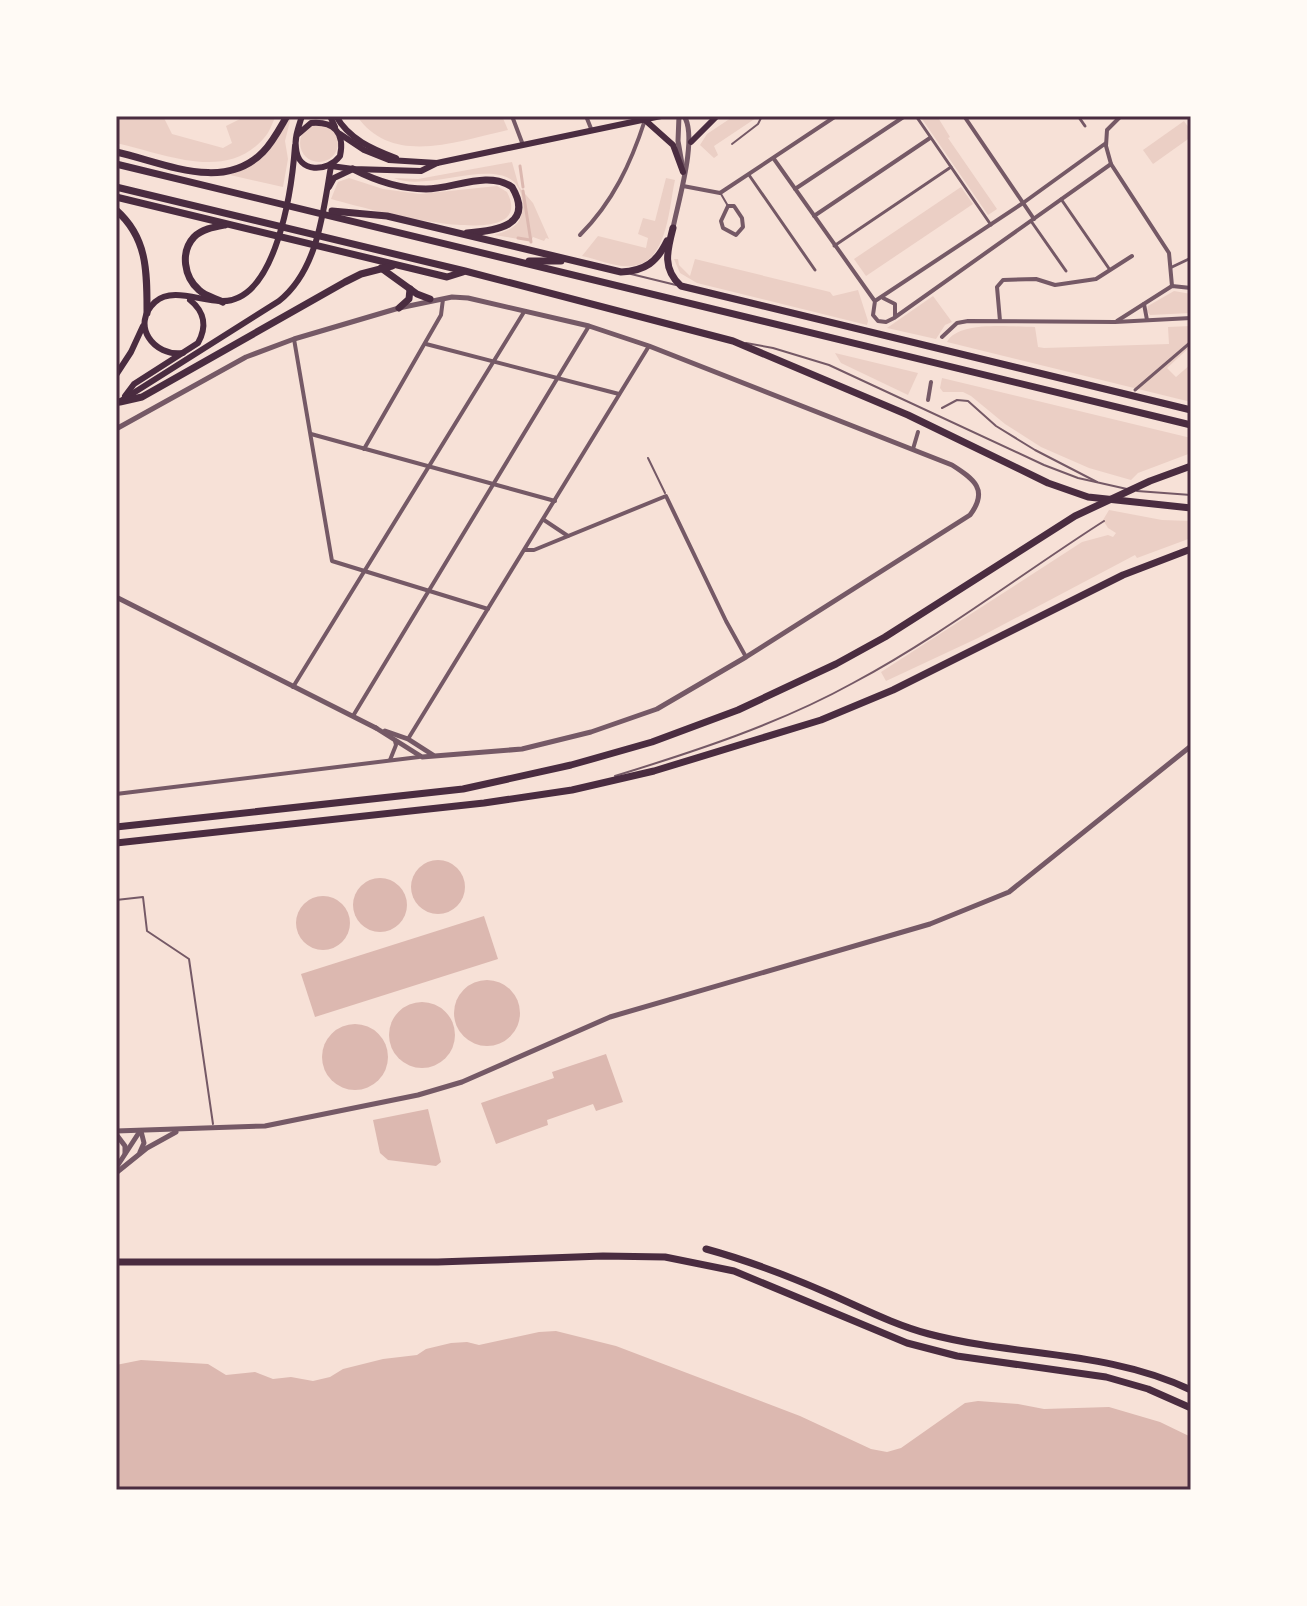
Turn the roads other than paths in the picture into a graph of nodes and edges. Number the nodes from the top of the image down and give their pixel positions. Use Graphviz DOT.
graph roads {
  1 [pos="287,116"];
  2 [pos="302,116"];
  3 [pos="333,116"];
  4 [pos="512,116"];
  5 [pos="586,116"];
  6 [pos="661,116"];
  7 [pos="682,116"];
  8 [pos="717,116"];
  9 [pos="762,116"];
  10 [pos="836,116"];
  11 [pos="905,116"];
  12 [pos="916,116"];
  13 [pos="964,116"];
  14 [pos="1078,116"];
  15 [pos="1121,116"];
  16 [pos="645,120"];
  17 [pos="1085,126"];
  18 [pos="337,130"];
  19 [pos="592,131"];
  20 [pos="297,135"];
  21 [pos="930,138"];
  22 [pos="691,142"];
  23 [pos="1106,143"];
  24 [pos="732,144"];
  25 [pos="523,145"];
  26 [pos="295,146"];
  27 [pos="116,152"];
  28 [pos="774,159"];
  29 [pos="403,160"];
  30 [pos="437,163"];
  31 [pos="116,164"];
  32 [pos="1111,164"];
  33 [pos="331,166"];
  34 [pos="951,167"];
  35 [pos="353,169"];
  36 [pos="683,172"];
  37 [pos="749,175"];
  38 [pos="681,186"];
  39 [pos="116,187"];
  40 [pos="795,189"];
  41 [pos="327,190"];
  42 [pos="720,193"];
  43 [pos="116,197"];
  44 [pos="1061,199"];
  45 [pos="1023,203"];
  46 [pos="728,206"];
  47 [pos="306,209"];
  48 [pos="116,210"];
  49 [pos="814,216"];
  50 [pos="1032,220"];
  51 [pos="231,224"];
  52 [pos="991,225"];
  53 [pos="673,228"];
  54 [pos="457,233"];
  55 [pos="580,235"];
  56 [pos="834,246"];
  57 [pos="1132,256"];
  58 [pos="366,258"];
  59 [pos="1191,258"];
  60 [pos="517,261"];
  61 [pos="575,261"];
  62 [pos="397,266"];
  63 [pos="1172,267"];
  64 [pos="381,268"];
  65 [pos="815,270"];
  66 [pos="1110,270"];
  67 [pos="465,271"];
  68 [pos="1066,271"];
  69 [pos="621,272"];
  70 [pos="681,286"];
  71 [pos="1172,286"];
  72 [pos="1191,288"];
  73 [pos="410,289"];
  74 [pos="443,297"];
  75 [pos="187,298"];
  76 [pos="883,298"];
  77 [pos="430,299"];
  78 [pos="875,301"];
  79 [pos="223,302"];
  80 [pos="1144,304"];
  81 [pos="399,308"];
  82 [pos="524,312"];
  83 [pos="147,313"];
  84 [pos="894,318"];
  85 [pos="1191,318"];
  86 [pos="1147,320"];
  87 [pos="1000,321"];
  88 [pos="145,322"];
  89 [pos="1115,322"];
  90 [pos="589,326"];
  91 [pos="223,336"];
  92 [pos="942,337"];
  93 [pos="294,339"];
  94 [pos="733,341"];
  95 [pos="1191,342"];
  96 [pos="198,343"];
  97 [pos="426,344"];
  98 [pos="649,346"];
  99 [pos="183,353"];
  100 [pos="493,361"];
  101 [pos="116,375"];
  102 [pos="559,379"];
  103 [pos="931,382"];
  104 [pos="1135,390"];
  105 [pos="619,394"];
  106 [pos="928,400"];
  107 [pos="118,403"];
  108 [pos="942,408"];
  109 [pos="1191,410"];
  110 [pos="1191,425"];
  111 [pos="116,429"];
  112 [pos="918,432"];
  113 [pos="311,434"];
  114 [pos="364,449"];
  115 [pos="912,449"];
  116 [pos="648,458"];
  117 [pos="429,466"];
  118 [pos="1191,466"];
  119 [pos="496,484"];
  120 [pos="1102,484"];
  121 [pos="1191,495"];
  122 [pos="666,496"];
  123 [pos="555,501"];
  124 [pos="1191,508"];
  125 [pos="543,519"];
  126 [pos="1104,521"];
  127 [pos="568,536"];
  128 [pos="1191,549"];
  129 [pos="525,550"];
  130 [pos="364,572"];
  131 [pos="430,592"];
  132 [pos="116,597"];
  133 [pos="488,609"];
  134 [pos="746,657"];
  135 [pos="293,687"];
  136 [pos="353,716"];
  137 [pos="376,728"];
  138 [pos="408,739"];
  139 [pos="395,741"];
  140 [pos="1191,746"];
  141 [pos="433,755"];
  142 [pos="422,757"];
  143 [pos="390,760"];
  144 [pos="572,790"];
  145 [pos="116,794"];
  146 [pos="116,827"];
  147 [pos="116,843"];
  148 [pos="116,900"];
  149 [pos="214,1129"];
  150 [pos="180,1130"];
  151 [pos="141,1131"];
  152 [pos="116,1132"];
  153 [pos="138,1154"];
  154 [pos="125,1157"];
  155 [pos="116,1170"];
  156 [pos="706,1249"];
  157 [pos="116,1262"];
  158 [pos="1191,1390"];
  159 [pos="1191,1408"];
  1 -- 27 [label="highway"];
  2 -- 20 [label="main road"];
  3 -- 18 [label="main road"];
  3 -- 29 [label="main road"];
  4 -- 25 [label="street"];
  5 -- 19 [label="street"];
  6 -- 16 [label="main road"];
  7 -- 22 [label="street"];
  7 -- 36 [label="street"];
  8 -- 22 [label="main road"];
  9 -- 24 [label="lane"];
  10 -- 28 [label="street"];
  11 -- 40 [label="street"];
  12 -- 21 [label="street"];
  13 -- 45 [label="street"];
  14 -- 17 [label="street"];
  15 -- 23 [label="street"];
  16 -- 19 [label="main road"];
  16 -- 36 [label="main road"];
  16 -- 55 [label="street"];
  18 -- 20 [label="main road"];
  18 -- 29 [label="main road"];
  18 -- 33 [label="main road"];
  19 -- 25 [label="main road"];
  20 -- 26 [label="main road"];
  21 -- 34 [label="street"];
  21 -- 49 [label="street"];
  22 -- 36 [label="street"];
  23 -- 32 [label="street"];
  23 -- 45 [label="street"];
  25 -- 30 [label="main road"];
  26 -- 33 [label="main road"];
  26 -- 79 [label="main road"];
  28 -- 37 [label="street"];
  28 -- 40 [label="street"];
  29 -- 30 [label="main road"];
  30 -- 35 [label="main road"];
  31 -- 47 [label="highway"];
  32 -- 44 [label="street"];
  32 -- 63 [label="street"];
  33 -- 35 [label="main road"];
  33 -- 41 [label="main road"];
  34 -- 52 [label="street"];
  34 -- 56 [label="street"];
  35 -- 41 [label="main road"];
  35 -- 54 [label="highway"];
  36 -- 38 [label="street"];
  37 -- 42 [label="street"];
  37 -- 65 [label="street"];
  38 -- 42 [label="street"];
  38 -- 53 [label="street"];
  39 -- 67 [label="highway"];
  40 -- 49 [label="street"];
  41 -- 91 [label="main road"];
  42 -- 46 [label="lane"];
  43 -- 51 [label="highway"];
  44 -- 50 [label="street"];
  44 -- 66 [label="street"];
  45 -- 50 [label="street"];
  45 -- 52 [label="street"];
  46 -- 46 [label="street"];
  47 -- 54 [label="highway"];
  47 -- 60 [label="highway"];
  48 -- 83 [label="highway"];
  49 -- 56 [label="street"];
  50 -- 68 [label="street"];
  50 -- 84 [label="street"];
  51 -- 58 [label="highway"];
  51 -- 79 [label="highway"];
  52 -- 76 [label="street"];
  53 -- 69 [label="highway"];
  53 -- 70 [label="highway"];
  54 -- 61 [label="highway"];
  56 -- 78 [label="street"];
  57 -- 66 [label="street"];
  58 -- 62 [label="highway"];
  58 -- 64 [label="highway"];
  59 -- 63 [label="street"];
  60 -- 61 [label="highway"];
  60 -- 110 [label="highway"];
  61 -- 69 [label="highway"];
  62 -- 64 [label="highway"];
  62 -- 67 [label="highway"];
  63 -- 71 [label="street"];
  64 -- 73 [label="highway"];
  64 -- 107 [label="highway"];
  66 -- 87 [label="street"];
  67 -- 94 [label="highway"];
  69 -- 70 [label="lane"];
  70 -- 109 [label="highway"];
  71 -- 72 [label="street"];
  71 -- 80 [label="street"];
  73 -- 77 [label="highway"];
  73 -- 81 [label="highway"];
  74 -- 77 [label="street"];
  74 -- 82 [label="street"];
  74 -- 97 [label="street"];
  75 -- 79 [label="main road"];
  75 -- 83 [label="main road"];
  75 -- 96 [label="main road"];
  76 -- 78 [label="street"];
  76 -- 84 [label="street"];
  77 -- 81 [label="street"];
  78 -- 84 [label="street"];
  80 -- 86 [label="street"];
  80 -- 89 [label="street"];
  81 -- 93 [label="street"];
  82 -- 90 [label="street"];
  82 -- 100 [label="street"];
  83 -- 88 [label="main road"];
  85 -- 86 [label="street"];
  86 -- 89 [label="street"];
  87 -- 89 [label="street"];
  87 -- 92 [label="street"];
  88 -- 99 [label="main road"];
  88 -- 101 [label="main road"];
  90 -- 98 [label="street"];
  90 -- 102 [label="street"];
  91 -- 96 [label="main road"];
  91 -- 107 [label="main road"];
  93 -- 111 [label="street"];
  93 -- 113 [label="street"];
  94 -- 120 [label="lane"];
  94 -- 124 [label="highway"];
  95 -- 104 [label="street"];
  96 -- 99 [label="main road"];
  97 -- 100 [label="street"];
  97 -- 114 [label="street"];
  98 -- 105 [label="street"];
  98 -- 115 [label="street"];
  99 -- 107 [label="main road"];
  100 -- 102 [label="street"];
  100 -- 117 [label="street"];
  102 -- 105 [label="street"];
  102 -- 119 [label="street"];
  103 -- 106 [label="street"];
  105 -- 123 [label="street"];
  108 -- 120 [label="lane"];
  112 -- 115 [label="street"];
  113 -- 114 [label="street"];
  113 -- 130 [label="street"];
  114 -- 117 [label="street"];
  115 -- 134 [label="street"];
  116 -- 122 [label="lane"];
  117 -- 119 [label="street"];
  117 -- 130 [label="street"];
  118 -- 146 [label="highway"];
  119 -- 123 [label="street"];
  119 -- 131 [label="street"];
  120 -- 121 [label="lane"];
  122 -- 127 [label="street"];
  122 -- 134 [label="street"];
  123 -- 125 [label="street"];
  125 -- 127 [label="street"];
  125 -- 129 [label="street"];
  126 -- 144 [label="lane"];
  127 -- 129 [label="street"];
  128 -- 144 [label="highway"];
  129 -- 133 [label="street"];
  130 -- 131 [label="street"];
  130 -- 135 [label="street"];
  131 -- 133 [label="street"];
  131 -- 136 [label="street"];
  132 -- 135 [label="street"];
  133 -- 138 [label="street"];
  134 -- 141 [label="street"];
  135 -- 136 [label="street"];
  136 -- 137 [label="street"];
  137 -- 138 [label="street"];
  137 -- 139 [label="street"];
  138 -- 141 [label="street"];
  139 -- 142 [label="street"];
  139 -- 143 [label="street"];
  140 -- 149 [label="street"];
  141 -- 142 [label="street"];
  142 -- 143 [label="street"];
  143 -- 145 [label="street"];
  144 -- 147 [label="highway"];
  148 -- 149 [label="lane"];
  149 -- 150 [label="street"];
  150 -- 151 [label="street"];
  150 -- 153 [label="street"];
  151 -- 152 [label="street"];
  151 -- 153 [label="street"];
  151 -- 154 [label="street"];
  152 -- 154 [label="street"];
  153 -- 155 [label="street"];
  154 -- 155 [label="street"];
  156 -- 158 [label="highway"];
  157 -- 159 [label="highway"];
}
